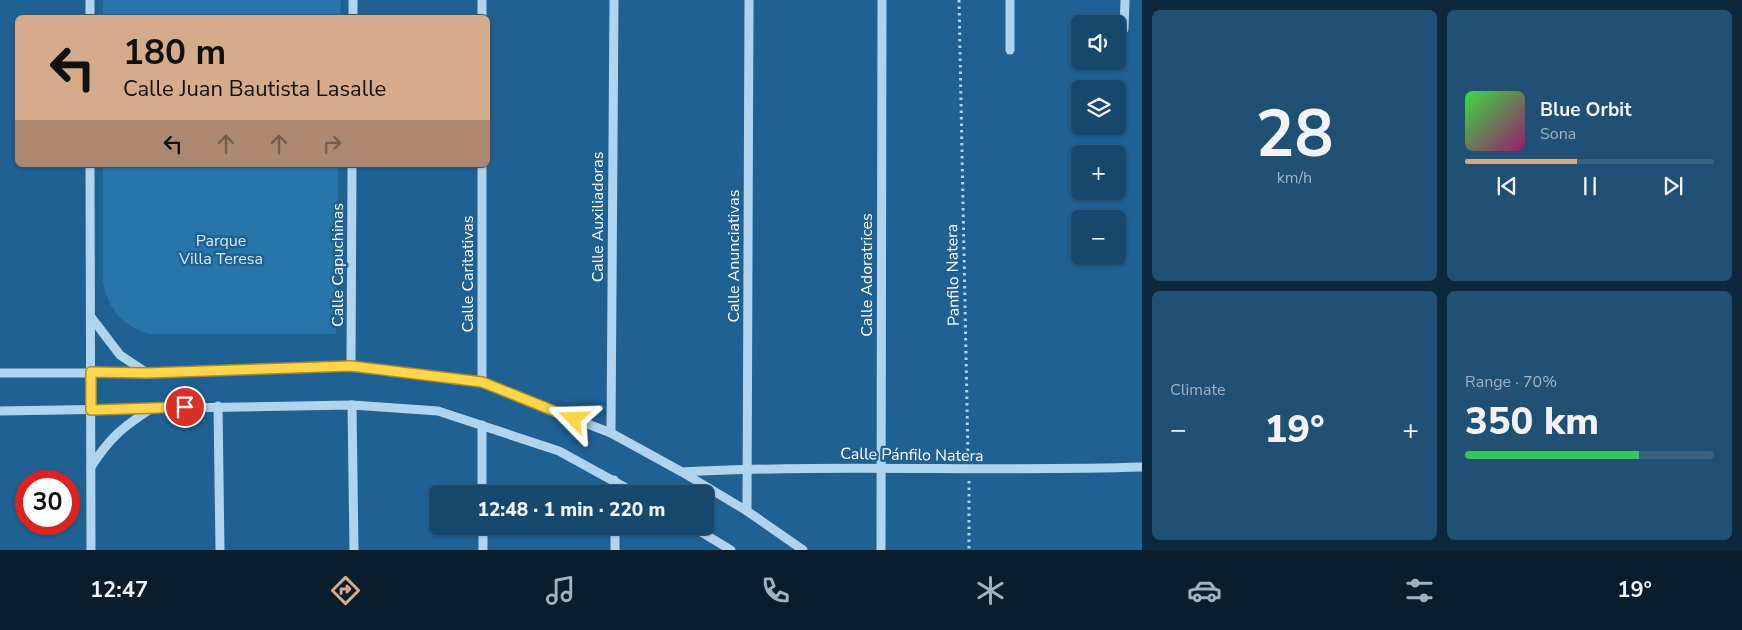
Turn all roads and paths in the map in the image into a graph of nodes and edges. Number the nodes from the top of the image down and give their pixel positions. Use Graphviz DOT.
graph roads {
  1 [pos="90,0"];
  2 [pos="353,0"];
  3 [pos="482,0"];
  4 [pos="614,0"];
  5 [pos="748,0"];
  6 [pos="882,0"];
  7 [pos="959,0"];
  8 [pos="1010,0"];
  9 [pos="1125,0"];
  10 [pos="90,15"];
  11 [pos="353,15"];
  12 [pos="482,15"];
  13 [pos="1124,15"];
  14 [pos="1010,50"];
  15 [pos="90,167"];
  16 [pos="352,167"];
  17 [pos="482,167"];
  18 [pos="91,317"];
  19 [pos="351,366"];
  20 [pos="91,372"];
  21 [pos="0,373"];
  22 [pos="147,373"];
  23 [pos="482,382"];
  24 [pos="352,405"];
  25 [pos="218,406"];
  26 [pos="152,408"];
  27 [pos="91,410"];
  28 [pos="0,411"];
  29 [pos="482,425"];
  30 [pos="611,433"];
  31 [pos="1142,467"];
  32 [pos="90,468"];
  33 [pos="748,468"];
  34 [pos="880,469"];
  35 [pos="969,470"];
  36 [pos="682,472"];
  37 [pos="614,480"];
  38 [pos="482,485"];
  39 [pos="614,485"];
  40 [pos="622,485"];
  41 [pos="747,511"];
  42 [pos="483,535"];
  43 [pos="615,535"];
  44 [pos="706,535"];
  45 [pos="91,550"];
  46 [pos="220,550"];
  47 [pos="354,550"];
  48 [pos="483,550"];
  49 [pos="615,550"];
  50 [pos="731,550"];
  51 [pos="803,550"];
  52 [pos="881,550"];
  53 [pos="969,550"];
  1 -- 10 [label="street"];
  2 -- 11 [label="street"];
  3 -- 12 [label="street"];
  4 -- 30 [label="street, Calle Auxiliadoras"];
  5 -- 33 [label="street, Calle Anunciativas"];
  6 -- 34 [label="street, Calle Adoratrices"];
  7 -- 35 [label="path, Panfilo Natera"];
  8 -- 14 [label="street"];
  9 -- 13 [label="street"];
  15 -- 18 [label="street"];
  16 -- 19 [label="street, Calle Capuchinas"];
  17 -- 23 [label="street, Calle Caritativas"];
  18 -- 20 [label="street"];
  18 -- 22 [label="street"];
  19 -- 22 [label="street"];
  19 -- 23 [label="street"];
  20 -- 21 [label="street"];
  20 -- 22 [label="street"];
  20 -- 27 [label="street"];
  23 -- 30 [label="street"];
  24 -- 25 [label="street"];
  24 -- 29 [label="street"];
  24 -- 47 [label="street"];
  25 -- 26 [label="street"];
  25 -- 46 [label="street"];
  26 -- 27 [label="street"];
  26 -- 32 [label="street"];
  27 -- 28 [label="street"];
  27 -- 32 [label="street"];
  29 -- 37 [label="street"];
  29 -- 38 [label="street"];
  30 -- 36 [label="street"];
  31 -- 35 [label="street, Calle Pánfilo Natera"];
  32 -- 45 [label="street"];
  33 -- 34 [label="street, Calle Pánfilo Natera"];
  33 -- 36 [label="street, Calle Pánfilo Natera"];
  33 -- 41 [label="street, Calle Anunciativas"];
  34 -- 35 [label="street, Calle Pánfilo Natera"];
  34 -- 52 [label="street, Calle Adoratrices"];
  35 -- 53 [label="path, Panfilo Natera"];
  36 -- 41 [label="street"];
  37 -- 39 [label="street"];
  37 -- 40 [label="street"];
  41 -- 51 [label="street"];
  42 -- 48 [label="street"];
  43 -- 49 [label="street"];
  44 -- 50 [label="street"];
}
